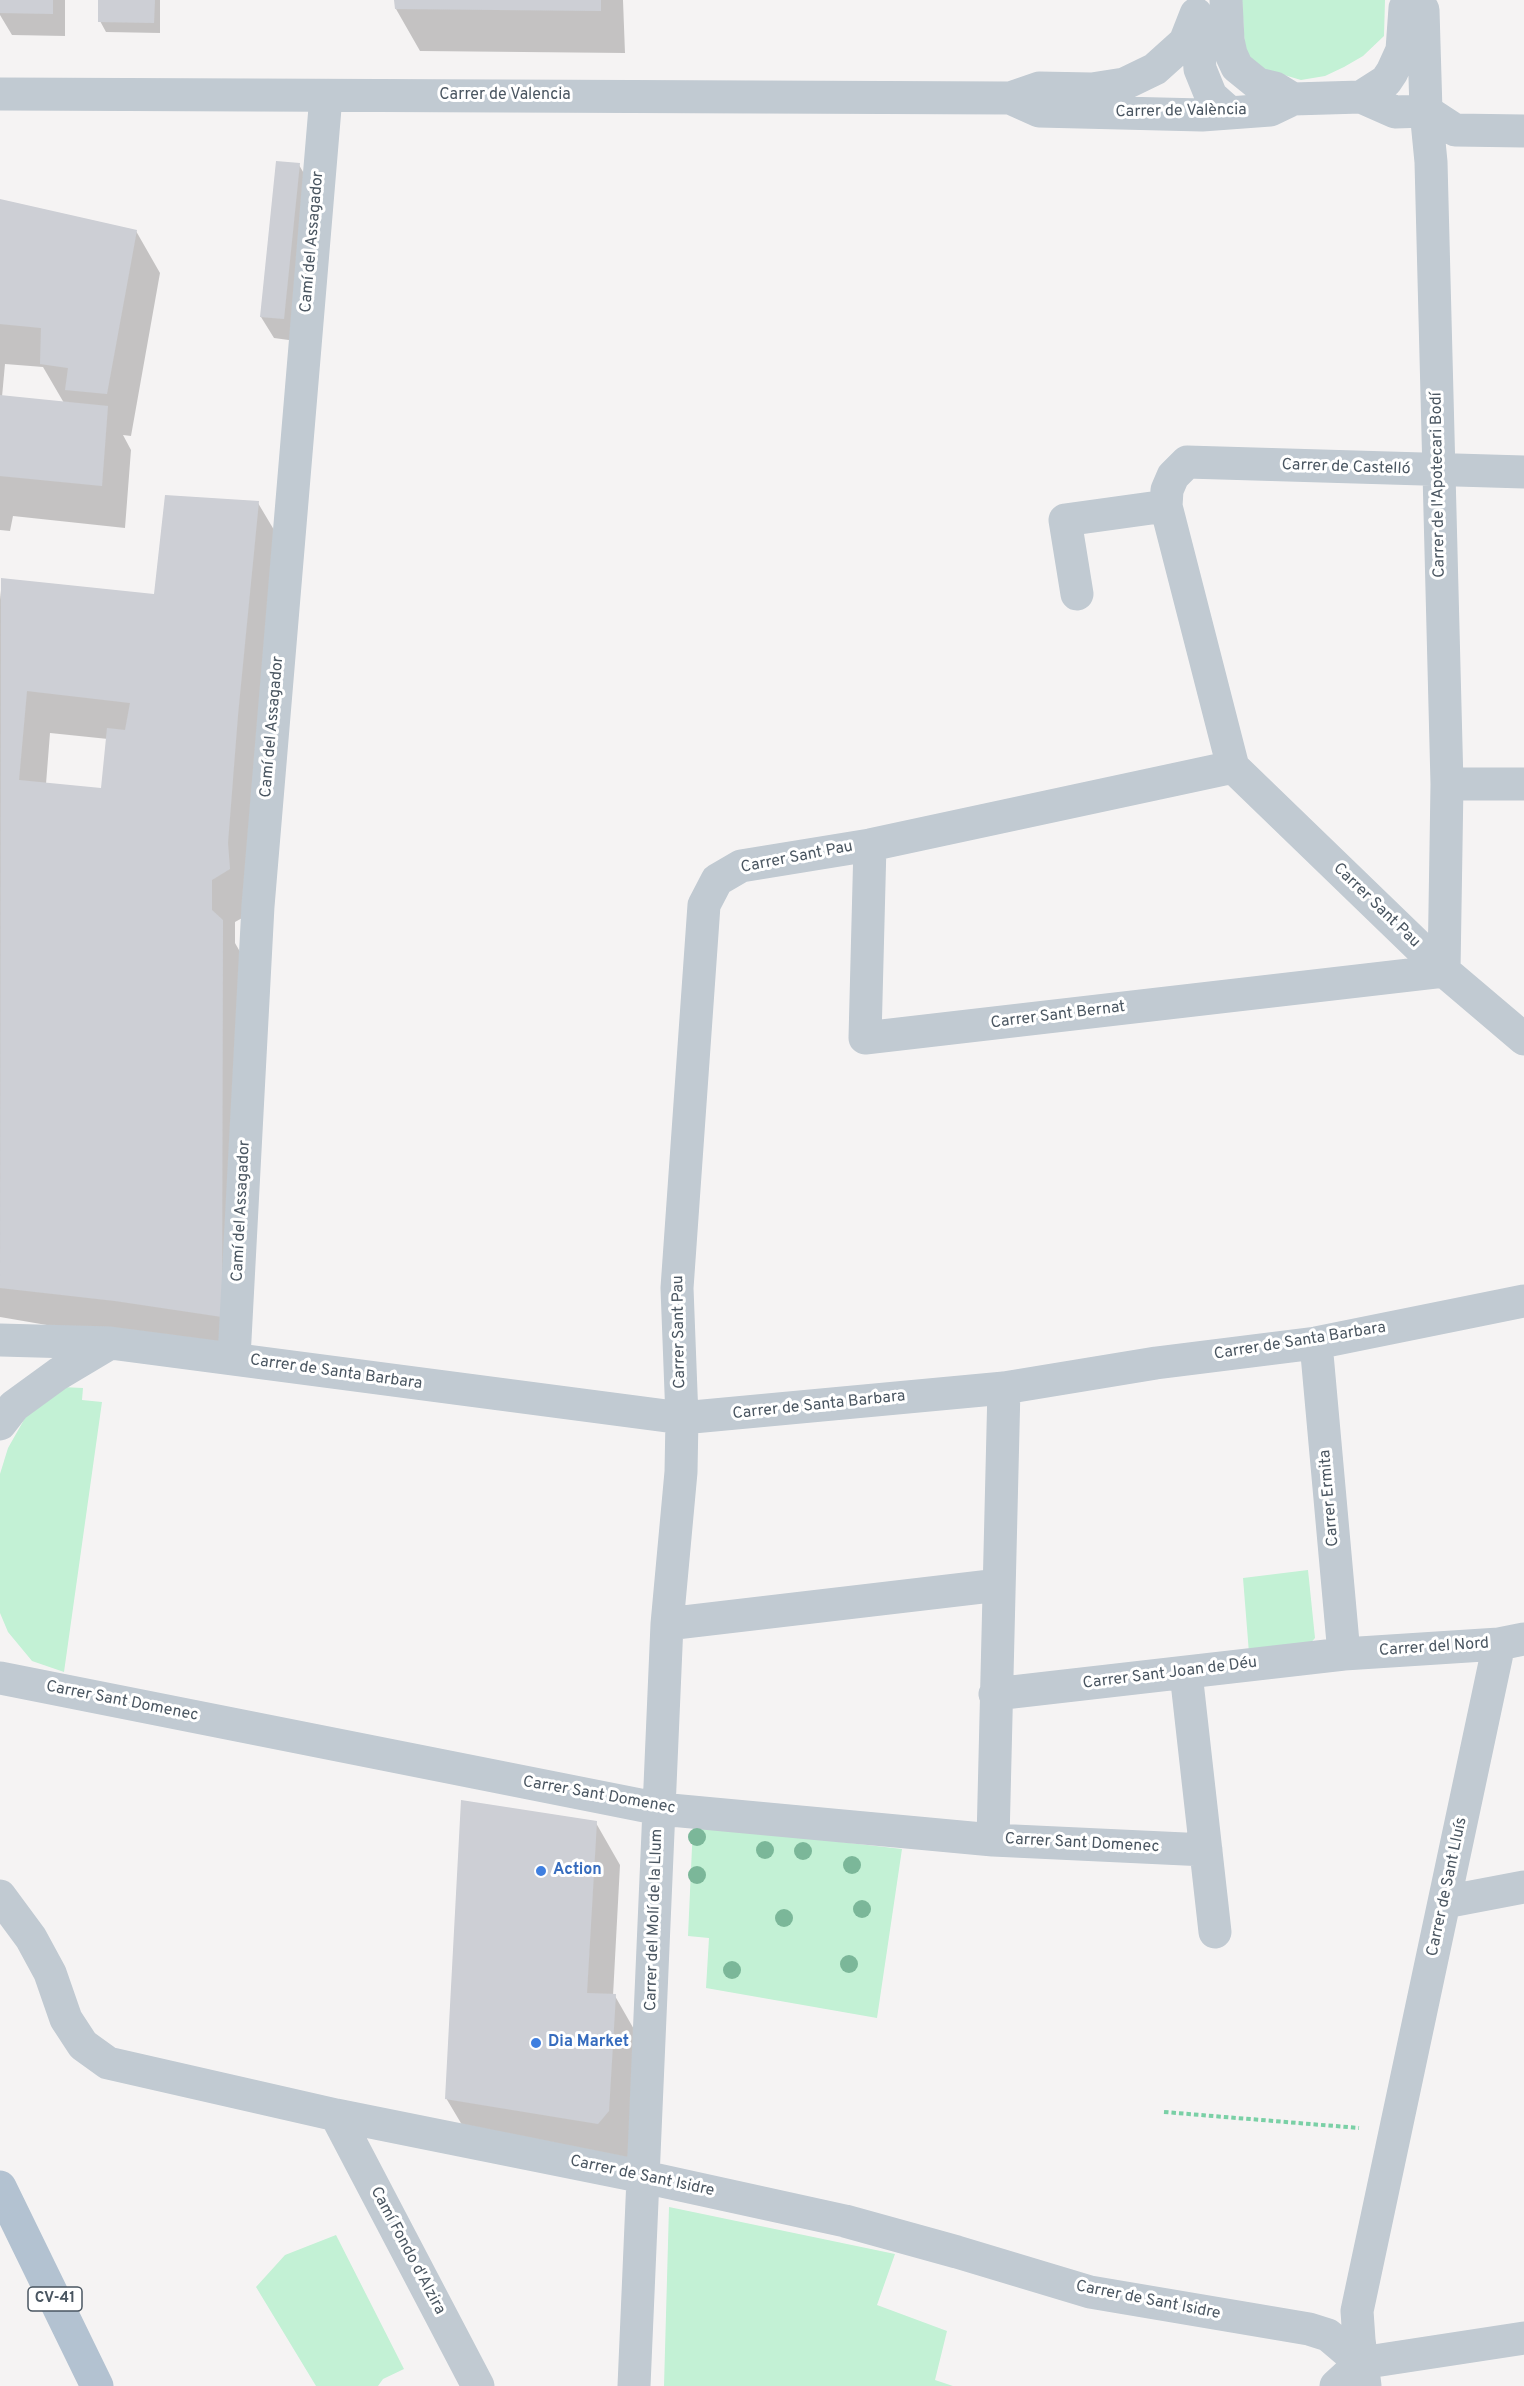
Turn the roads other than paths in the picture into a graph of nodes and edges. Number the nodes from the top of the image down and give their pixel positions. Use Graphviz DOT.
graph roads {
  1 [pos="1226,0"];
  2 [pos="1409,0"];
  3 [pos="1417,0"];
  4 [pos="1192,19"];
  5 [pos="0,94"];
  6 [pos="326,96"];
  7 [pos="1361,97"];
  8 [pos="1010,98"];
  9 [pos="1293,99"];
  10 [pos="1426,111"];
  11 [pos="1229,112"];
  12 [pos="1524,131"];
  13 [pos="1439,471"];
  14 [pos="1524,472"];
  15 [pos="1169,491"];
  16 [pos="1077,594"];
  17 [pos="1233,767"];
  18 [pos="1447,784"];
  19 [pos="1524,784"];
  20 [pos="870,844"];
  21 [pos="1444,971"];
  22 [pos="1524,1039"];
  23 [pos="1524,1301"];
  24 [pos="0,1340"];
  25 [pos="1316,1343"];
  26 [pos="110,1344"];
  27 [pos="234,1358"];
  28 [pos="1004,1388"];
  29 [pos="682,1418"];
  30 [pos="0,1424"];
  31 [pos="999,1586"];
  32 [pos="667,1624"];
  33 [pos="1512,1641"];
  34 [pos="1344,1654"];
  35 [pos="1186,1673"];
  36 [pos="0,1678"];
  37 [pos="995,1695"];
  38 [pos="660,1809"];
  39 [pos="993,1840"];
  40 [pos="1206,1850"];
  41 [pos="1524,1887"];
  42 [pos="0,1896"];
  43 [pos="1445,1902"];
  44 [pos="1215,1932"];
  45 [pos="336,2115"];
  46 [pos="644,2176"];
  47 [pos="0,2182"];
  48 [pos="7,2200"];
  49 [pos="1524,2338"];
  50 [pos="1363,2374"];
  51 [pos="97,2386"];
  52 [pos="478,2386"];
  53 [pos="634,2386"];
  54 [pos="1336,2386"];
  1 -- 9 [label="street"];
  2 -- 7 [label="street"];
  3 -- 10 [label="street, Carrer de l'Apotecari Bodí"];
  4 -- 8 [label="street"];
  4 -- 11 [label="street"];
  5 -- 6 [label="street, Carrer de Valencia"];
  6 -- 8 [label="street, Carrer de Valencia"];
  6 -- 27 [label="street, Camí del Assagador"];
  7 -- 9 [label="street, Carrer de València"];
  7 -- 10 [label="street, Carrer de València"];
  8 -- 11 [label="street, Carrer de València"];
  9 -- 11 [label="street, Carrer de València"];
  10 -- 12 [label="street"];
  10 -- 13 [label="street, Carrer de l'Apotecari Bodí"];
  13 -- 14 [label="street, Carrer de Castelló"];
  13 -- 15 [label="street, Carrer de Castelló"];
  13 -- 18 [label="street, Carrer de l'Apotecari Bodí"];
  15 -- 16 [label="street"];
  15 -- 17 [label="street"];
  17 -- 20 [label="street, Carrer Sant Pau"];
  17 -- 21 [label="street, Carrer Sant Pau"];
  18 -- 19 [label="street"];
  18 -- 21 [label="street, Carrer de l'Apotecari Bodí"];
  20 -- 21 [label="street, Carrer Sant Bernat"];
  20 -- 29 [label="street, Carrer Sant Pau"];
  21 -- 22 [label="street, Carrer Sant Pau"];
  23 -- 25 [label="street, Carrer de Santa Barbara"];
  24 -- 26 [label="street, Carrer de Santa Barbara"];
  25 -- 28 [label="street, Carrer de Santa Barbara"];
  25 -- 34 [label="street, Carrer Ermita"];
  26 -- 27 [label="street, Carrer de Santa Barbara"];
  26 -- 30 [label="street"];
  27 -- 29 [label="street, Carrer de Santa Barbara"];
  28 -- 29 [label="street, Carrer de Santa Barbara"];
  28 -- 31 [label="street"];
  29 -- 32 [label="street, Carrer del Molí de la Llum"];
  31 -- 32 [label="street"];
  31 -- 37 [label="street"];
  32 -- 38 [label="street, Carrer del Molí de la Llum"];
  33 -- 34 [label="street, Carrer del Nord"];
  33 -- 43 [label="street, Carrer de Sant Lluís"];
  34 -- 35 [label="street, Carrer Sant Joan de Déu"];
  35 -- 37 [label="street, Carrer Sant Joan de Déu"];
  35 -- 40 [label="street"];
  36 -- 38 [label="street, Carrer Sant Domenec"];
  37 -- 39 [label="street"];
  38 -- 39 [label="street, Carrer Sant Domenec"];
  38 -- 46 [label="street, Carrer del Molí de la Llum"];
  39 -- 40 [label="street, Carrer Sant Domenec"];
  40 -- 44 [label="street"];
  41 -- 43 [label="street"];
  42 -- 45 [label="street, Carrer de Sant Isidre"];
  43 -- 50 [label="street, Carrer de Sant Lluís"];
  45 -- 46 [label="street, Carrer de Sant Isidre"];
  45 -- 52 [label="street, Camí Fondo d'Alzira"];
  46 -- 50 [label="street, Carrer de Sant Isidre"];
  46 -- 53 [label="street, Carrer del Molí de la Llum"];
  47 -- 48 [label="main road, CV-41"];
  48 -- 51 [label="main road, CV-41"];
  49 -- 50 [label="street"];
  50 -- 54 [label="street"];
}
